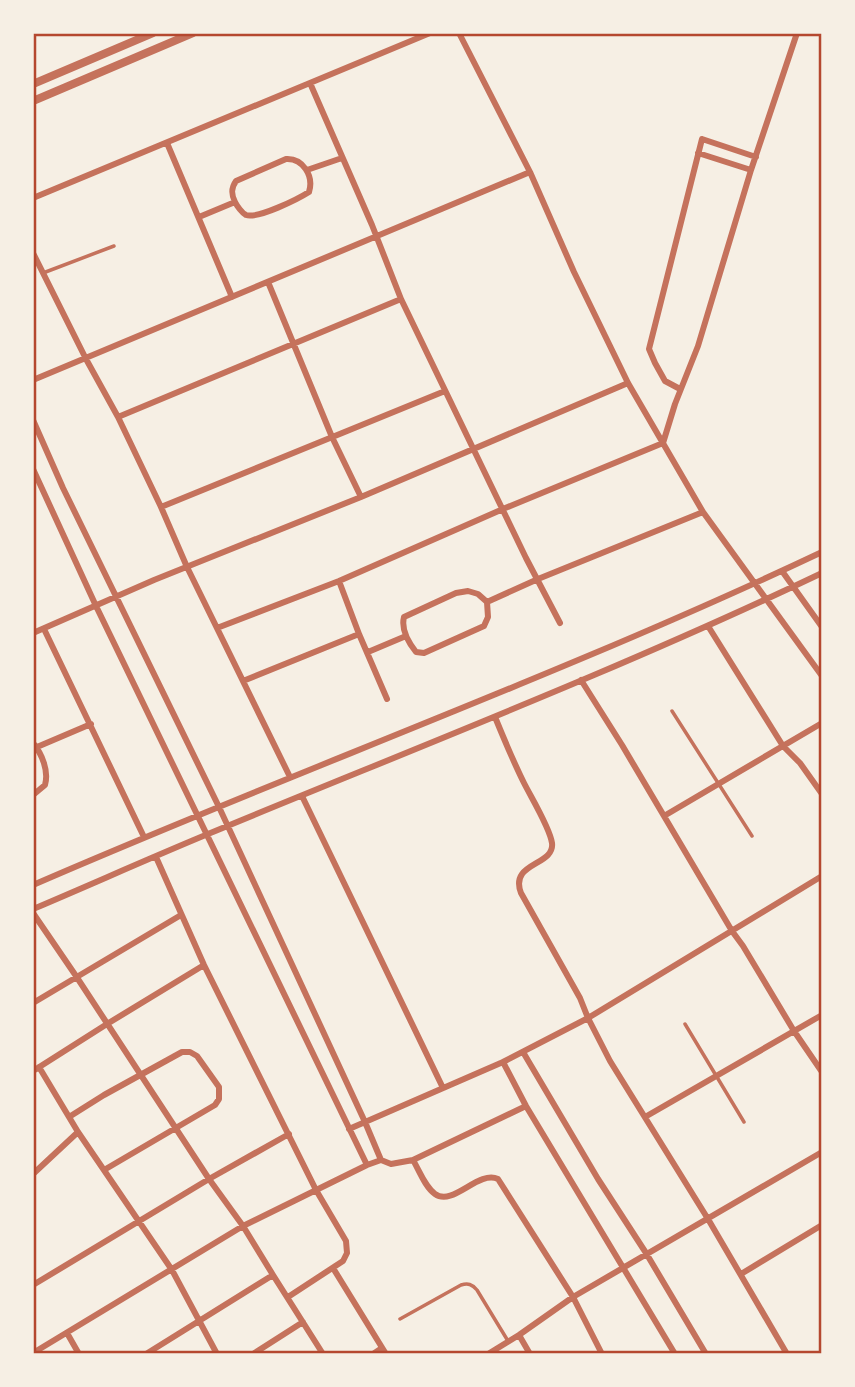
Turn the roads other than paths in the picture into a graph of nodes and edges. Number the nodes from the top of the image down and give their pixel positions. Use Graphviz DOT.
graph roads {
  1 [pos="153,33"];
  2 [pos="193,33"];
  3 [pos="430,33"];
  4 [pos="459,33"];
  5 [pos="797,33"];
  6 [pos="48,78"];
  7 [pos="310,83"];
  8 [pos="33,84"];
  9 [pos="55,92"];
  10 [pos="33,101"];
  11 [pos="167,143"];
  12 [pos="698,153"];
  13 [pos="756,157"];
  14 [pos="342,158"];
  15 [pos="307,170"];
  16 [pos="751,170"];
  17 [pos="530,172"];
  18 [pos="33,198"];
  19 [pos="235,202"];
  20 [pos="199,217"];
  21 [pos="376,237"];
  22 [pos="114,246"];
  23 [pos="33,253"];
  24 [pos="43,274"];
  25 [pos="268,282"];
  26 [pos="232,297"];
  27 [pos="401,299"];
  28 [pos="293,344"];
  29 [pos="86,359"];
  30 [pos="33,380"];
  31 [pos="628,383"];
  32 [pos="680,389"];
  33 [pos="445,391"];
  34 [pos="118,417"];
  35 [pos="33,420"];
  36 [pos="332,437"];
  37 [pos="663,443"];
  38 [pos="474,449"];
  39 [pos="33,469"];
  40 [pos="361,497"];
  41 [pos="161,508"];
  42 [pos="503,509"];
  43 [pos="703,512"];
  44 [pos="822,552"];
  45 [pos="187,567"];
  46 [pos="782,570"];
  47 [pos="822,573"];
  48 [pos="538,579"];
  49 [pos="339,581"];
  50 [pos="754,583"];
  51 [pos="794,586"];
  52 [pos="115,597"];
  53 [pos="766,599"];
  54 [pos="487,602"];
  55 [pos="96,606"];
  56 [pos="559,623"];
  57 [pos="708,626"];
  58 [pos="822,627"];
  59 [pos="218,628"];
  60 [pos="44,629"];
  61 [pos="33,633"];
  62 [pos="359,634"];
  63 [pos="406,636"];
  64 [pos="368,652"];
  65 [pos="822,676"];
  66 [pos="581,680"];
  67 [pos="243,681"];
  68 [pos="387,699"];
  69 [pos="672,711"];
  70 [pos="495,717"];
  71 [pos="822,723"];
  72 [pos="90,724"];
  73 [pos="35,745"];
  74 [pos="783,746"];
  75 [pos="290,777"];
  76 [pos="719,783"];
  77 [pos="822,794"];
  78 [pos="33,795"];
  79 [pos="302,796"];
  80 [pos="219,807"];
  81 [pos="198,815"];
  82 [pos="664,816"];
  83 [pos="227,826"];
  84 [pos="206,835"];
  85 [pos="752,836"];
  86 [pos="144,837"];
  87 [pos="156,857"];
  88 [pos="822,876"];
  89 [pos="33,885"];
  90 [pos="33,911"];
  91 [pos="181,915"];
  92 [pos="732,932"];
  93 [pos="204,965"];
  94 [pos="76,976"];
  95 [pos="33,1003"];
  96 [pos="822,1015"];
  97 [pos="588,1018"];
  98 [pos="107,1024"];
  99 [pos="685,1024"];
  100 [pos="794,1031"];
  101 [pos="523,1052"];
  102 [pos="503,1062"];
  103 [pos="36,1069"];
  104 [pos="822,1072"];
  105 [pos="139,1075"];
  106 [pos="716,1075"];
  107 [pos="443,1088"];
  108 [pos="526,1105"];
  109 [pos="69,1117"];
  110 [pos="645,1117"];
  111 [pos="365,1122"];
  112 [pos="744,1122"];
  113 [pos="175,1128"];
  114 [pos="349,1129"];
  115 [pos="78,1132"];
  116 [pos="289,1134"];
  117 [pos="822,1153"];
  118 [pos="382,1160"];
  119 [pos="413,1160"];
  120 [pos="367,1165"];
  121 [pos="104,1170"];
  122 [pos="33,1174"];
  123 [pos="209,1179"];
  124 [pos="316,1190"];
  125 [pos="708,1219"];
  126 [pos="140,1221"];
  127 [pos="822,1225"];
  128 [pos="243,1226"];
  129 [pos="646,1253"];
  130 [pos="624,1267"];
  131 [pos="334,1269"];
  132 [pos="172,1270"];
  133 [pos="741,1274"];
  134 [pos="272,1275"];
  135 [pos="33,1285"];
  136 [pos="288,1297"];
  137 [pos="573,1297"];
  138 [pos="400,1319"];
  139 [pos="201,1321"];
  140 [pos="303,1322"];
  141 [pos="67,1333"];
  142 [pos="519,1335"];
  143 [pos="508,1341"];
  144 [pos="384,1351"];
  145 [pos="33,1353"];
  146 [pos="79,1354"];
  147 [pos="146,1354"];
  148 [pos="217,1354"];
  149 [pos="253,1354"];
  150 [pos="323,1354"];
  151 [pos="373,1354"];
  152 [pos="488,1354"];
  153 [pos="530,1354"];
  154 [pos="603,1354"];
  155 [pos="675,1354"];
  156 [pos="706,1354"];
  157 [pos="787,1354"];
  1 -- 6 [label="street"];
  2 -- 9 [label="street"];
  3 -- 7 [label="street"];
  4 -- 17 [label="street"];
  5 -- 13 [label="street"];
  6 -- 8 [label="street"];
  6 -- 9 [label="street"];
  7 -- 11 [label="street"];
  7 -- 14 [label="street"];
  9 -- 10 [label="street"];
  11 -- 18 [label="street"];
  11 -- 20 [label="street"];
  12 -- 13 [label="street"];
  12 -- 16 [label="street"];
  12 -- 32 [label="street"];
  13 -- 16 [label="street"];
  14 -- 15 [label="street"];
  14 -- 21 [label="street"];
  15 -- 19 [label="street"];
  15 -- 19 [label="street"];
  16 -- 32 [label="street"];
  17 -- 21 [label="street"];
  17 -- 31 [label="street"];
  19 -- 20 [label="street"];
  20 -- 26 [label="street"];
  21 -- 25 [label="street"];
  21 -- 27 [label="street"];
  22 -- 24 [label="lane"];
  23 -- 24 [label="street"];
  24 -- 29 [label="street"];
  25 -- 26 [label="street"];
  25 -- 28 [label="street"];
  26 -- 29 [label="street"];
  27 -- 28 [label="street"];
  27 -- 33 [label="street"];
  28 -- 34 [label="street"];
  28 -- 36 [label="street"];
  29 -- 30 [label="street"];
  29 -- 34 [label="street"];
  31 -- 37 [label="street"];
  31 -- 38 [label="street"];
  32 -- 37 [label="street"];
  33 -- 36 [label="street"];
  33 -- 38 [label="street"];
  34 -- 41 [label="street"];
  35 -- 52 [label="street"];
  36 -- 40 [label="street"];
  36 -- 41 [label="street"];
  37 -- 42 [label="street"];
  37 -- 43 [label="street"];
  38 -- 40 [label="street"];
  38 -- 42 [label="street"];
  39 -- 55 [label="street"];
  40 -- 45 [label="street"];
  41 -- 45 [label="street"];
  42 -- 48 [label="street"];
  42 -- 49 [label="street"];
  43 -- 48 [label="street"];
  43 -- 50 [label="street"];
  44 -- 46 [label="street"];
  45 -- 52 [label="street"];
  45 -- 59 [label="street"];
  46 -- 50 [label="street"];
  46 -- 51 [label="street"];
  47 -- 51 [label="street"];
  48 -- 54 [label="street"];
  48 -- 56 [label="street"];
  49 -- 59 [label="street"];
  49 -- 62 [label="street"];
  50 -- 53 [label="street"];
  50 -- 75 [label="street"];
  51 -- 53 [label="street"];
  51 -- 58 [label="street"];
  52 -- 55 [label="street"];
  52 -- 80 [label="street"];
  53 -- 57 [label="street"];
  53 -- 65 [label="street"];
  54 -- 63 [label="street"];
  54 -- 63 [label="street"];
  55 -- 60 [label="street"];
  55 -- 81 [label="street"];
  57 -- 66 [label="street"];
  57 -- 74 [label="street"];
  59 -- 67 [label="street"];
  60 -- 61 [label="street"];
  60 -- 72 [label="street"];
  62 -- 64 [label="street"];
  62 -- 67 [label="street"];
  63 -- 64 [label="street"];
  64 -- 68 [label="street"];
  66 -- 70 [label="street"];
  66 -- 82 [label="street"];
  67 -- 75 [label="street"];
  69 -- 76 [label="lane"];
  70 -- 79 [label="street"];
  70 -- 97 [label="street"];
  71 -- 74 [label="street"];
  72 -- 73 [label="street"];
  72 -- 86 [label="street"];
  73 -- 78 [label="street"];
  74 -- 76 [label="street"];
  74 -- 77 [label="street"];
  75 -- 80 [label="street"];
  76 -- 82 [label="street"];
  76 -- 85 [label="lane"];
  79 -- 83 [label="street"];
  79 -- 107 [label="street"];
  80 -- 81 [label="street"];
  80 -- 83 [label="street"];
  81 -- 84 [label="street"];
  81 -- 86 [label="street"];
  82 -- 92 [label="street"];
  83 -- 84 [label="street"];
  83 -- 111 [label="street"];
  84 -- 87 [label="street"];
  84 -- 114 [label="street"];
  86 -- 89 [label="street"];
  87 -- 90 [label="street"];
  87 -- 91 [label="street"];
  88 -- 92 [label="street"];
  90 -- 94 [label="street"];
  91 -- 93 [label="street"];
  91 -- 94 [label="street"];
  92 -- 97 [label="street"];
  92 -- 100 [label="street"];
  93 -- 98 [label="street"];
  93 -- 116 [label="street"];
  94 -- 95 [label="street"];
  94 -- 98 [label="street"];
  96 -- 100 [label="street"];
  97 -- 101 [label="street"];
  97 -- 110 [label="street"];
  98 -- 103 [label="street"];
  98 -- 105 [label="street"];
  99 -- 106 [label="lane"];
  100 -- 104 [label="street"];
  100 -- 106 [label="street"];
  101 -- 102 [label="street"];
  101 -- 129 [label="street"];
  102 -- 107 [label="street"];
  102 -- 108 [label="street"];
  103 -- 109 [label="street"];
  105 -- 109 [label="street"];
  105 -- 113 [label="street"];
  105 -- 113 [label="street"];
  106 -- 110 [label="street"];
  106 -- 112 [label="lane"];
  107 -- 111 [label="street"];
  108 -- 119 [label="street"];
  108 -- 130 [label="street"];
  109 -- 115 [label="street"];
  110 -- 125 [label="street"];
  111 -- 114 [label="street"];
  111 -- 118 [label="street"];
  113 -- 121 [label="street"];
  113 -- 123 [label="street"];
  114 -- 120 [label="street"];
  115 -- 121 [label="street"];
  115 -- 122 [label="street"];
  116 -- 123 [label="street"];
  116 -- 124 [label="street"];
  117 -- 125 [label="street"];
  118 -- 119 [label="street"];
  118 -- 120 [label="street"];
  119 -- 137 [label="street"];
  120 -- 124 [label="street"];
  121 -- 126 [label="street"];
  123 -- 126 [label="street"];
  123 -- 128 [label="street"];
  124 -- 128 [label="street"];
  124 -- 131 [label="street"];
  125 -- 129 [label="street"];
  125 -- 133 [label="street"];
  126 -- 132 [label="street"];
  126 -- 135 [label="street"];
  127 -- 133 [label="street"];
  128 -- 132 [label="street"];
  128 -- 134 [label="street"];
  129 -- 130 [label="street"];
  129 -- 156 [label="street"];
  130 -- 137 [label="street"];
  130 -- 155 [label="street"];
  131 -- 136 [label="street"];
  131 -- 144 [label="street"];
  132 -- 139 [label="street"];
  132 -- 141 [label="street"];
  133 -- 157 [label="street"];
  134 -- 136 [label="street"];
  134 -- 139 [label="street"];
  136 -- 140 [label="street"];
  137 -- 142 [label="street"];
  137 -- 154 [label="street"];
  138 -- 143 [label="lane"];
  139 -- 147 [label="street"];
  139 -- 148 [label="street"];
  140 -- 149 [label="street"];
  140 -- 150 [label="street"];
  141 -- 145 [label="street"];
  141 -- 146 [label="street"];
  142 -- 143 [label="street"];
  142 -- 153 [label="street"];
  143 -- 152 [label="street"];
  144 -- 151 [label="street"];
}
